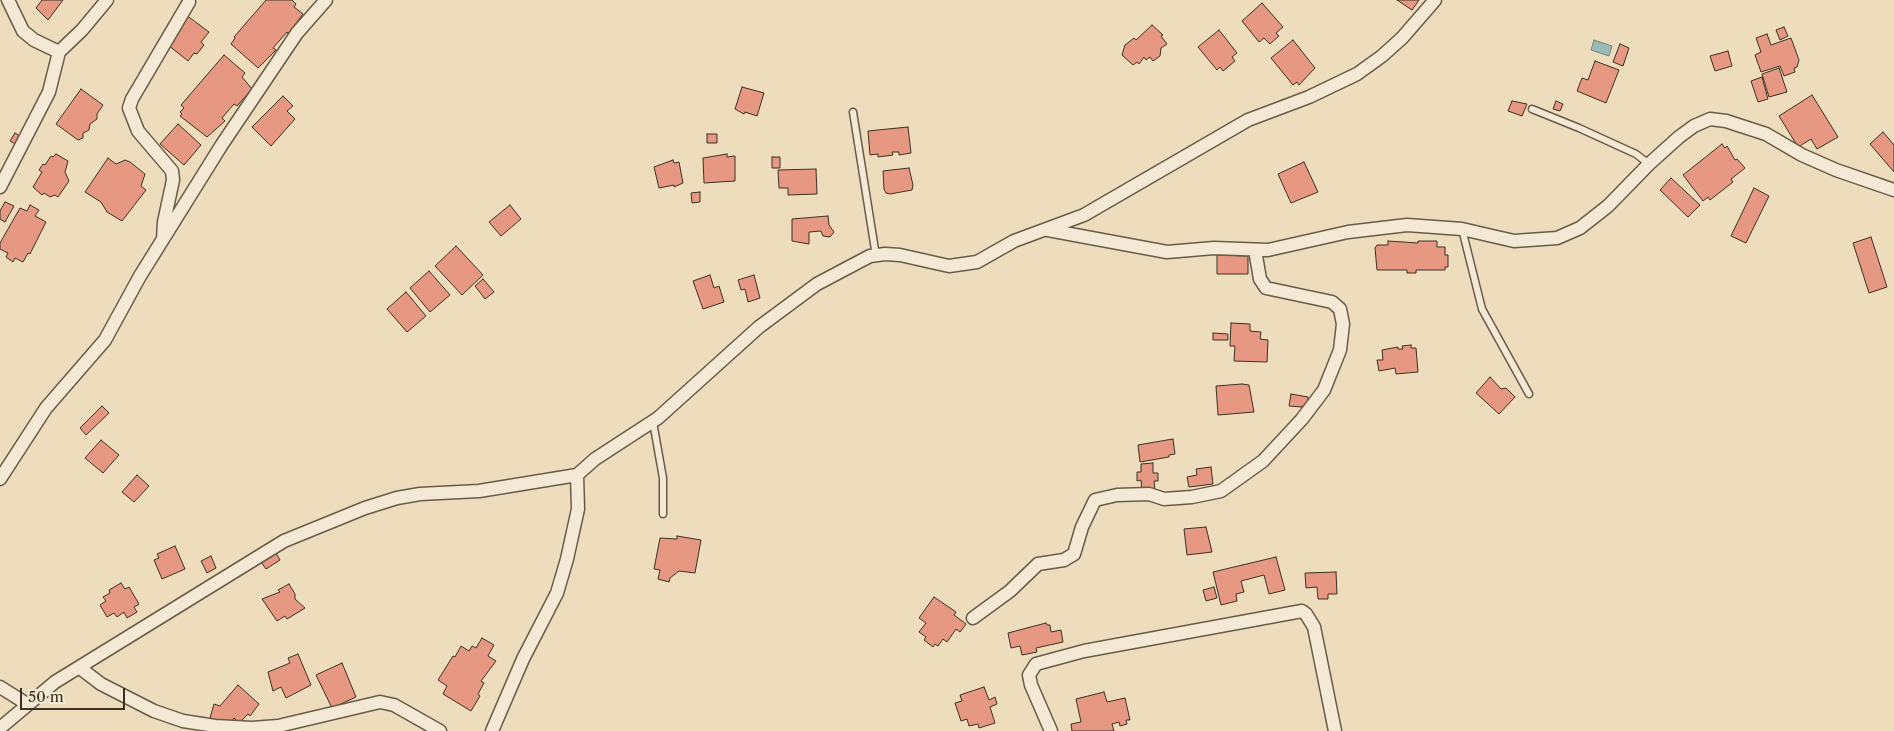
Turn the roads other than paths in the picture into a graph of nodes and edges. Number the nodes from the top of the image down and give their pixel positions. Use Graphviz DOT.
graph roads {
  1 [pos="8,0"];
  2 [pos="107,0"];
  3 [pos="326,0"];
  4 [pos="1435,0"];
  5 [pos="189,2"];
  6 [pos="59,52"];
  7 [pos="1532,110"];
  8 [pos="853,112"];
  9 [pos="1649,164"];
  10 [pos="0,187"];
  11 [pos="1894,190"];
  12 [pos="1462,229"];
  13 [pos="1047,230"];
  14 [pos="163,241"];
  15 [pos="1255,250"];
  16 [pos="876,256"];
  17 [pos="1529,394"];
  18 [pos="653,422"];
  19 [pos="577,475"];
  20 [pos="0,479"];
  21 [pos="663,514"];
  22 [pos="973,618"];
  23 [pos="80,668"];
  24 [pos="0,687"];
  25 [pos="27,704"];
  26 [pos="0,728"];
  27 [pos="440,731"];
  28 [pos="492,731"];
  29 [pos="1051,731"];
  30 [pos="1335,731"];
  1 -- 6 [label="street"];
  2 -- 6 [label="street"];
  3 -- 14 [label="street"];
  4 -- 13 [label="street"];
  5 -- 14 [label="street"];
  6 -- 10 [label="street"];
  7 -- 9 [label="lane"];
  8 -- 16 [label="lane"];
  9 -- 11 [label="street"];
  9 -- 12 [label="street"];
  12 -- 15 [label="street"];
  12 -- 17 [label="lane"];
  13 -- 15 [label="street"];
  13 -- 16 [label="street"];
  14 -- 20 [label="street"];
  15 -- 22 [label="street"];
  16 -- 18 [label="street"];
  18 -- 19 [label="street"];
  18 -- 21 [label="lane"];
  19 -- 23 [label="street"];
  19 -- 28 [label="street"];
  23 -- 25 [label="street"];
  23 -- 27 [label="street"];
  24 -- 25 [label="street"];
  25 -- 26 [label="street"];
  29 -- 30 [label="street"];
}
